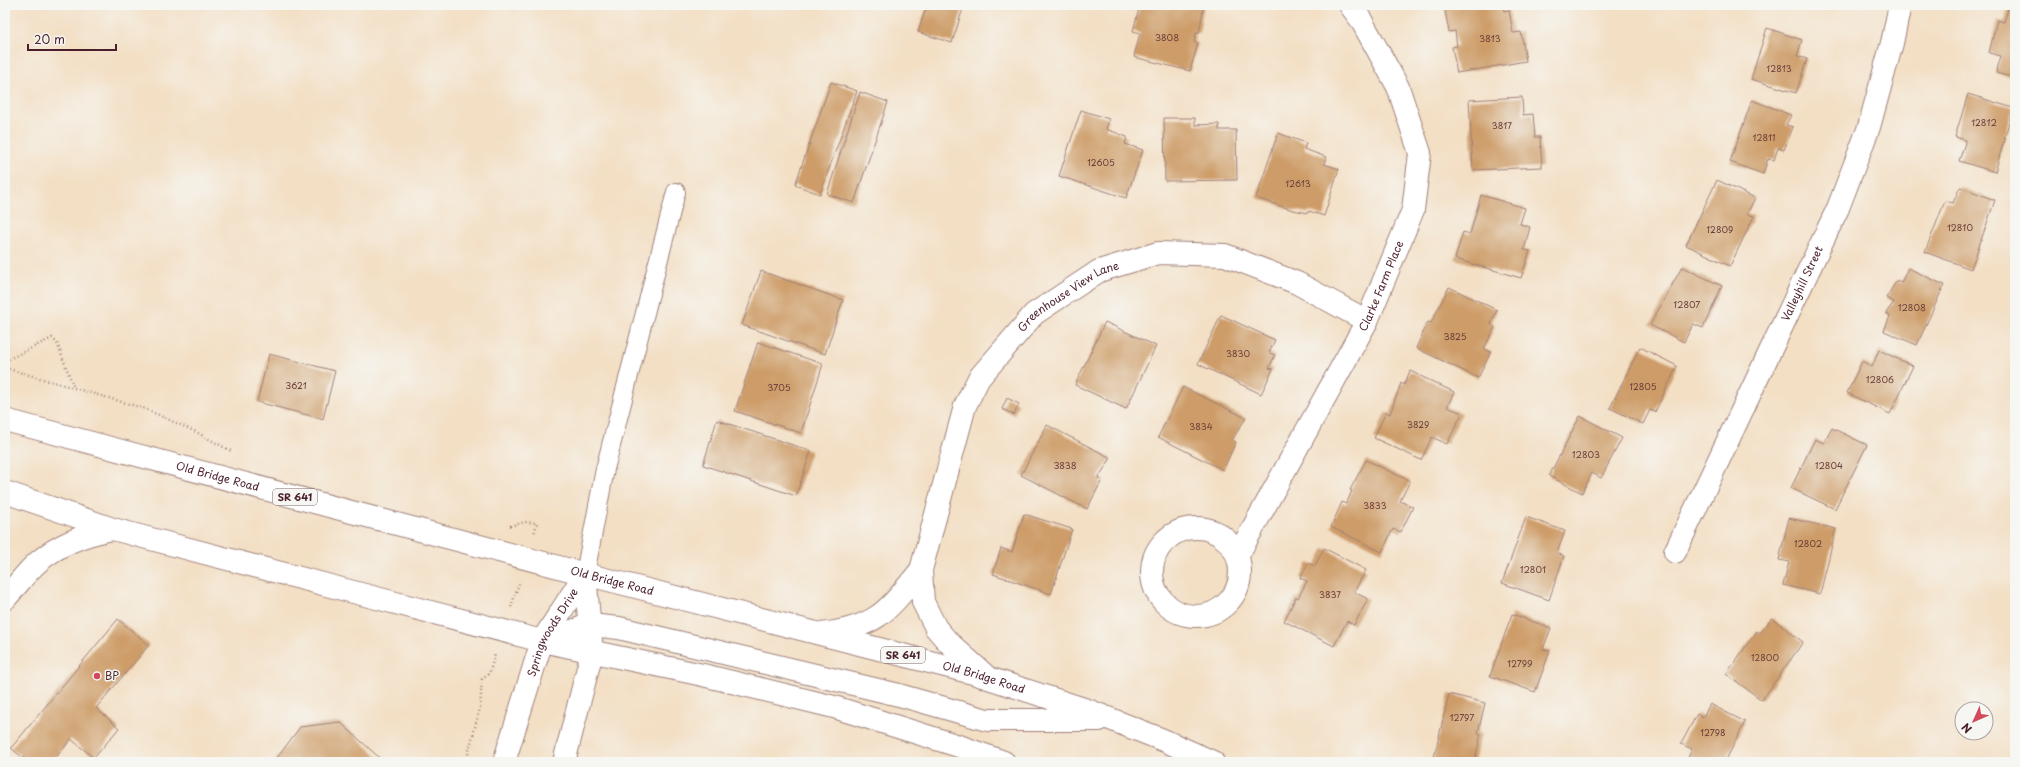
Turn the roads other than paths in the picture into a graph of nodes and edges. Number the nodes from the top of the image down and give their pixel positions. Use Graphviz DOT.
graph roads {
  1 [pos="1350,5"];
  2 [pos="1900,5"];
  3 [pos="676,192"];
  4 [pos="1367,321"];
  5 [pos="5,420"];
  6 [pos="5,492"];
  7 [pos="113,529"];
  8 [pos="1675,552"];
  9 [pos="1238,555"];
  10 [pos="921,570"];
  11 [pos="585,574"];
  12 [pos="5,599"];
  13 [pos="590,625"];
  14 [pos="822,634"];
  15 [pos="542,640"];
  16 [pos="592,652"];
  17 [pos="987,677"];
  18 [pos="1114,720"];
  19 [pos="504,762"];
  20 [pos="564,762"];
  21 [pos="1004,762"];
  22 [pos="1213,762"];
  1 -- 4 [label="street, Clarke Farm Place"];
  2 -- 8 [label="street, Valleyhill Street"];
  3 -- 11 [label="lane"];
  4 -- 9 [label="street, Clarke Farm Place"];
  4 -- 10 [label="street, Greenhouse View Lane"];
  5 -- 11 [label="street, Old Bridge Road / SR 641"];
  6 -- 7 [label="street"];
  7 -- 12 [label="street"];
  7 -- 15 [label="street"];
  9 -- 9 [label="street"];
  10 -- 14 [label="street, Greenhouse View Lane"];
  10 -- 17 [label="street, Greenhouse View Lane"];
  11 -- 13 [label="street, Springwoods Drive"];
  11 -- 14 [label="street, Old Bridge Road / SR 641"];
  11 -- 15 [label="street, Springwoods Drive"];
  13 -- 15 [label="street"];
  13 -- 16 [label="street, Springwoods Drive"];
  13 -- 18 [label="street"];
  14 -- 17 [label="street, Old Bridge Road / SR 641"];
  15 -- 16 [label="street"];
  15 -- 19 [label="street, Springwoods Drive"];
  16 -- 20 [label="street, Springwoods Drive"];
  16 -- 21 [label="street"];
  17 -- 18 [label="street, Old Bridge Road / SR 641"];
  18 -- 22 [label="street, Old Bridge Road / SR 641"];
}
